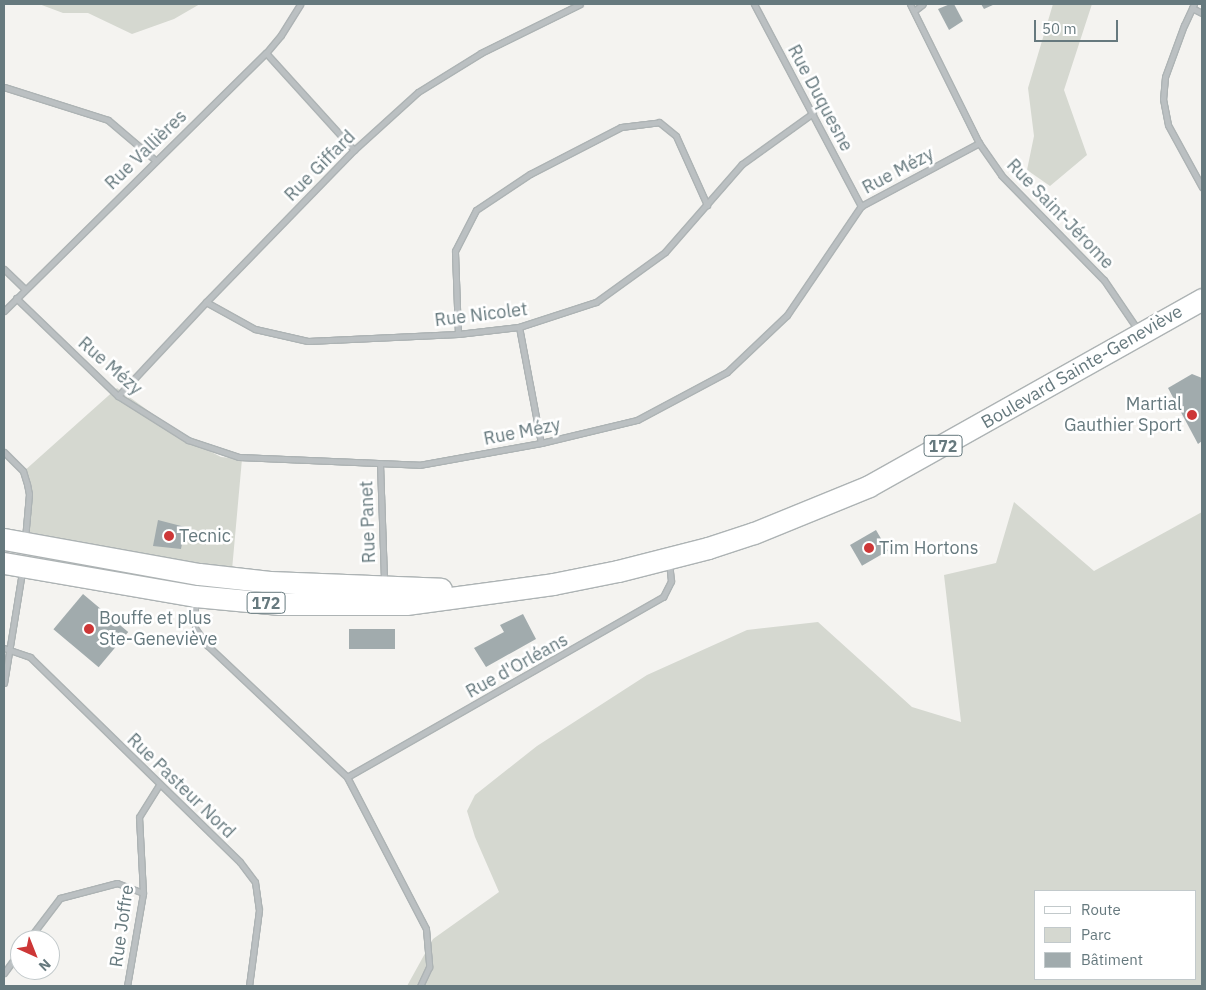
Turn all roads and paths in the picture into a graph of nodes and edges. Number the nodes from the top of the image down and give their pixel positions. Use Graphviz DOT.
graph roads {
  1 [pos="300,4"];
  2 [pos="580,4"];
  3 [pos="754,4"];
  4 [pos="910,4"];
  5 [pos="923,4"];
  6 [pos="1193,6"];
  7 [pos="914,11"];
  8 [pos="1202,12"];
  9 [pos="266,53"];
  10 [pos="4,88"];
  11 [pos="813,113"];
  12 [pos="979,143"];
  13 [pos="354,150"];
  14 [pos="155,160"];
  15 [pos="1202,187"];
  16 [pos="707,205"];
  17 [pos="862,206"];
  18 [pos="4,269"];
  19 [pos="25,289"];
  20 [pos="16,298"];
  21 [pos="1202,299"];
  22 [pos="206,302"];
  23 [pos="4,311"];
  24 [pos="519,327"];
  25 [pos="458,334"];
  26 [pos="1141,334"];
  27 [pos="118,396"];
  28 [pos="541,443"];
  29 [pos="4,452"];
  30 [pos="380,464"];
  31 [pos="4,539"];
  32 [pos="20,556"];
  33 [pos="668,559"];
  34 [pos="384,578"];
  35 [pos="197,585"];
  36 [pos="6,650"];
  37 [pos="4,683"];
  38 [pos="347,777"];
  39 [pos="159,785"];
  40 [pos="143,893"];
  41 [pos="36,930"];
  42 [pos="127,986"];
  43 [pos="248,986"];
  44 [pos="420,986"];
  1 -- 9 [label="street, Rue Vallières"];
  2 -- 13 [label="street, Rue Giffard"];
  3 -- 11 [label="street, Rue Duquesne"];
  4 -- 7 [label="street, Rue Saint-Jérome"];
  5 -- 7 [label="street"];
  6 -- 8 [label="street"];
  6 -- 15 [label="street"];
  7 -- 12 [label="street, Rue Saint-Jérome"];
  9 -- 13 [label="street"];
  9 -- 14 [label="street, Rue Vallières"];
  10 -- 14 [label="street"];
  11 -- 16 [label="street, Rue Nicolet"];
  11 -- 17 [label="street, Rue Duquesne"];
  12 -- 17 [label="street, Rue Mézy"];
  12 -- 26 [label="street, Rue Saint-Jérome"];
  13 -- 22 [label="street, Rue Giffard"];
  14 -- 19 [label="street, Rue Vallières"];
  16 -- 24 [label="street, Rue Nicolet"];
  16 -- 25 [label="street"];
  17 -- 28 [label="street, Rue Mézy"];
  18 -- 19 [label="street"];
  19 -- 20 [label="street, Rue Vallières"];
  20 -- 23 [label="street, Rue Vallières"];
  20 -- 27 [label="street, Rue Mézy"];
  21 -- 26 [label="main road, Boulevard Sainte-Geneviève / 172"];
  22 -- 25 [label="street, Rue Nicolet"];
  22 -- 27 [label="street, Rue Giffard"];
  24 -- 25 [label="street, Rue Nicolet"];
  24 -- 28 [label="street"];
  26 -- 33 [label="main road, Boulevard Sainte-Geneviève / 172"];
  27 -- 30 [label="street, Rue Mézy"];
  28 -- 30 [label="street, Rue Mézy"];
  29 -- 32 [label="street"];
  30 -- 34 [label="street, Rue Panet"];
  31 -- 32 [label="main road, Boulevard Sainte-Geneviève / 172"];
  32 -- 35 [label="main road, Boulevard Sainte-Geneviève / 172"];
  32 -- 36 [label="street"];
  33 -- 35 [label="main road, Boulevard Sainte-Geneviève / 172"];
  33 -- 38 [label="street, Rue d'Orléans"];
  35 -- 38 [label="street"];
  36 -- 37 [label="street"];
  36 -- 39 [label="street, Rue Pasteur Nord"];
  38 -- 44 [label="street"];
  39 -- 40 [label="street, Rue Joffre"];
  39 -- 43 [label="street, Rue Pasteur Nord"];
  40 -- 41 [label="street"];
  40 -- 42 [label="street, Rue Joffre"];
}
